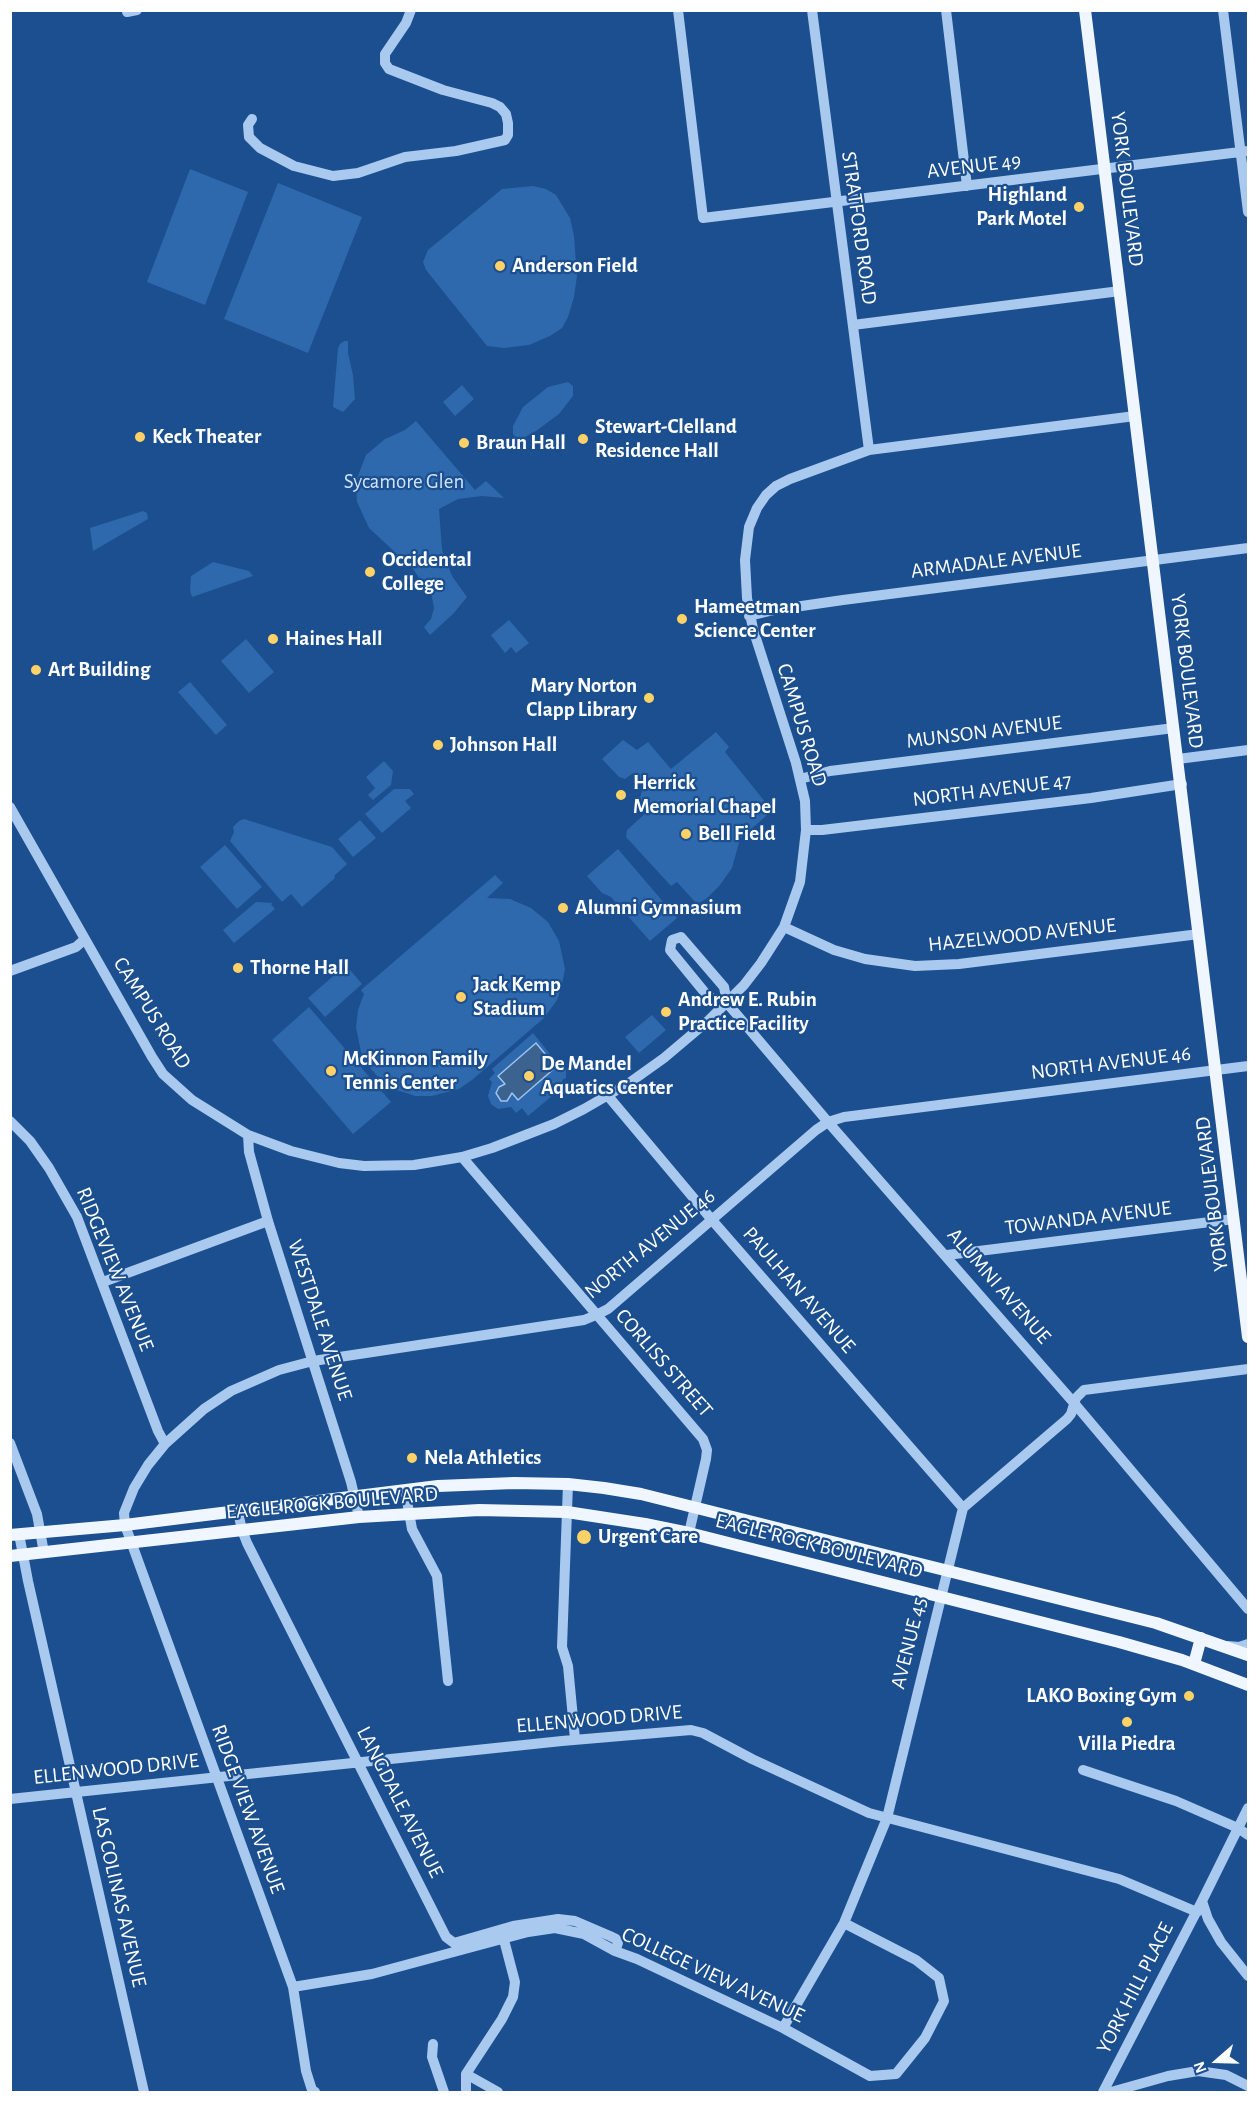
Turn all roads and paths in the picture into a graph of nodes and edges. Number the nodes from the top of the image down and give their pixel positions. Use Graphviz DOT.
graph roads {
  1 [pos="411,10"];
  2 [pos="678,10"];
  3 [pos="812,10"];
  4 [pos="946,10"];
  5 [pos="1085,10"];
  6 [pos="1223,10"];
  7 [pos="252,119"];
  8 [pos="1244,152"];
  9 [pos="1105,169"];
  10 [pos="967,186"];
  11 [pos="837,202"];
  12 [pos="1248,212"];
  13 [pos="1120,291"];
  14 [pos="853,325"];
  15 [pos="1135,416"];
  16 [pos="869,450"];
  17 [pos="1248,548"];
  18 [pos="1154,561"];
  19 [pos="749,616"];
  20 [pos="1174,728"];
  21 [pos="1248,750"];
  22 [pos="1178,759"];
  23 [pos="800,779"];
  24 [pos="1182,784"];
  25 [pos="12,814"];
  26 [pos="806,830"];
  27 [pos="784,927"];
  28 [pos="1199,934"];
  29 [pos="85,939"];
  30 [pos="10,971"];
  31 [pos="727,1003"];
  32 [pos="1248,1066"];
  33 [pos="1216,1070"];
  34 [pos="609,1096"];
  35 [pos="10,1121"];
  36 [pos="828,1122"];
  37 [pos="248,1135"];
  38 [pos="462,1157"];
  39 [pos="1234,1219"];
  40 [pos="712,1220"];
  41 [pos="268,1221"];
  42 [pos="946,1255"];
  43 [pos="103,1282"];
  44 [pos="596,1315"];
  45 [pos="1248,1337"];
  46 [pos="314,1361"];
  47 [pos="1248,1369"];
  48 [pos="1074,1403"];
  49 [pos="10,1443"];
  50 [pos="165,1444"];
  51 [pos="568,1485"];
  52 [pos="405,1490"];
  53 [pos="355,1496"];
  54 [pos="694,1507"];
  55 [pos="963,1508"];
  56 [pos="238,1512"];
  57 [pos="567,1512"];
  58 [pos="409,1514"];
  59 [pos="359,1517"];
  60 [pos="125,1526"];
  61 [pos="242,1530"];
  62 [pos="41,1533"];
  63 [pos="689,1533"];
  64 [pos="15,1535"];
  65 [pos="129,1542"];
  66 [pos="44,1553"];
  67 [pos="17,1556"];
  68 [pos="948,1570"];
  69 [pos="941,1597"];
  70 [pos="1244,1598"];
  71 [pos="1248,1609"];
  72 [pos="1201,1638"];
  73 [pos="1220,1644"];
  74 [pos="1248,1644"];
  75 [pos="1248,1655"];
  76 [pos="1194,1664"];
  77 [pos="448,1681"];
  78 [pos="1248,1685"];
  79 [pos="575,1739"];
  80 [pos="359,1762"];
  81 [pos="1083,1770"];
  82 [pos="216,1778"];
  83 [pos="75,1793"];
  84 [pos="10,1799"];
  85 [pos="1248,1808"];
  86 [pos="887,1818"];
  87 [pos="1238,1828"];
  88 [pos="1248,1835"];
  89 [pos="1202,1901"];
  90 [pos="1197,1912"];
  91 [pos="844,1923"];
  92 [pos="504,1940"];
  93 [pos="615,1951"];
  94 [pos="1248,1976"];
  95 [pos="293,1987"];
  96 [pos="783,2028"];
  97 [pos="433,2044"];
  98 [pos="466,2074"];
  99 [pos="1248,2086"];
  100 [pos="144,2092"];
  101 [pos="312,2092"];
  102 [pos="444,2092"];
  103 [pos="466,2092"];
  104 [pos="498,2092"];
  105 [pos="1103,2092"];
  106 [pos="1112,2092"];
  1 -- 7 [label="street"];
  2 -- 11 [label="street, AVENUE 49"];
  3 -- 11 [label="street, STRATFORD ROAD"];
  4 -- 10 [label="street"];
  5 -- 9 [label="main road, YORK BOULEVARD"];
  6 -- 8 [label="street"];
  8 -- 9 [label="street, AVENUE 49"];
  8 -- 12 [label="street"];
  9 -- 10 [label="street, AVENUE 49"];
  9 -- 13 [label="main road, YORK BOULEVARD"];
  10 -- 11 [label="street, AVENUE 49"];
  11 -- 14 [label="street, STRATFORD ROAD"];
  13 -- 14 [label="street"];
  13 -- 15 [label="main road, YORK BOULEVARD"];
  14 -- 16 [label="street, STRATFORD ROAD"];
  15 -- 16 [label="street, CAMPUS ROAD"];
  15 -- 18 [label="main road, YORK BOULEVARD"];
  16 -- 19 [label="street, CAMPUS ROAD"];
  17 -- 18 [label="street, ARMADALE AVENUE"];
  18 -- 19 [label="street, ARMADALE AVENUE"];
  18 -- 20 [label="main road, YORK BOULEVARD"];
  19 -- 23 [label="street, CAMPUS ROAD"];
  20 -- 22 [label="main road, YORK BOULEVARD"];
  20 -- 23 [label="street, MUNSON AVENUE"];
  21 -- 22 [label="street"];
  22 -- 24 [label="main road, YORK BOULEVARD"];
  23 -- 26 [label="street, CAMPUS ROAD"];
  24 -- 26 [label="street, NORTH AVENUE 47"];
  24 -- 28 [label="main road, YORK BOULEVARD"];
  25 -- 29 [label="street, CAMPUS ROAD"];
  26 -- 27 [label="street, CAMPUS ROAD"];
  27 -- 28 [label="street, HAZELWOOD AVENUE"];
  27 -- 31 [label="street, CAMPUS ROAD"];
  28 -- 33 [label="main road, YORK BOULEVARD"];
  29 -- 30 [label="street"];
  29 -- 37 [label="street, CAMPUS ROAD"];
  31 -- 31 [label="street, ALUMNI AVENUE"];
  31 -- 34 [label="street, CAMPUS ROAD"];
  31 -- 36 [label="street, ALUMNI AVENUE"];
  32 -- 33 [label="street, NORTH AVENUE 46"];
  33 -- 36 [label="street, NORTH AVENUE 46"];
  33 -- 39 [label="main road, YORK BOULEVARD"];
  34 -- 38 [label="street, CAMPUS ROAD"];
  34 -- 40 [label="street, PAULHAN AVENUE"];
  35 -- 43 [label="street, RIDGEVIEW AVENUE"];
  36 -- 40 [label="street, NORTH AVENUE 46"];
  36 -- 42 [label="street, ALUMNI AVENUE"];
  37 -- 38 [label="street, CAMPUS ROAD"];
  37 -- 41 [label="street, WESTDALE AVENUE"];
  38 -- 44 [label="street, CORLISS STREET"];
  39 -- 42 [label="street, TOWANDA AVENUE"];
  39 -- 45 [label="main road, YORK BOULEVARD"];
  40 -- 44 [label="street, NORTH AVENUE 46"];
  40 -- 55 [label="street, PAULHAN AVENUE"];
  41 -- 43 [label="street"];
  41 -- 46 [label="street, WESTDALE AVENUE"];
  42 -- 48 [label="street, ALUMNI AVENUE"];
  43 -- 50 [label="street, RIDGEVIEW AVENUE"];
  44 -- 46 [label="street, NORTH AVENUE 46"];
  44 -- 54 [label="street, CORLISS STREET"];
  46 -- 50 [label="street, NORTH AVENUE 46"];
  46 -- 53 [label="street, WESTDALE AVENUE"];
  47 -- 48 [label="street"];
  48 -- 55 [label="street"];
  48 -- 70 [label="street, ALUMNI AVENUE"];
  49 -- 62 [label="street"];
  50 -- 60 [label="street, NORTH AVENUE 46"];
  51 -- 52 [label="main road, EAGLE ROCK BOULEVARD"];
  51 -- 54 [label="main road, EAGLE ROCK BOULEVARD"];
  51 -- 57 [label="street"];
  52 -- 53 [label="main road, EAGLE ROCK BOULEVARD"];
  52 -- 58 [label="street"];
  53 -- 56 [label="main road, EAGLE ROCK BOULEVARD"];
  53 -- 59 [label="street, WESTDALE AVENUE"];
  54 -- 63 [label="street, CORLISS STREET"];
  54 -- 68 [label="main road, EAGLE ROCK BOULEVARD"];
  55 -- 68 [label="street, AVENUE 45"];
  56 -- 60 [label="main road, EAGLE ROCK BOULEVARD"];
  56 -- 61 [label="street, LANGDALE AVENUE"];
  57 -- 58 [label="main road, EAGLE ROCK BOULEVARD"];
  57 -- 63 [label="main road, EAGLE ROCK BOULEVARD"];
  57 -- 79 [label="street"];
  58 -- 59 [label="main road, EAGLE ROCK BOULEVARD"];
  58 -- 77 [label="street"];
  59 -- 61 [label="main road, EAGLE ROCK BOULEVARD"];
  60 -- 62 [label="main road, EAGLE ROCK BOULEVARD"];
  60 -- 65 [label="street"];
  61 -- 65 [label="main road, EAGLE ROCK BOULEVARD"];
  61 -- 80 [label="street, LANGDALE AVENUE"];
  62 -- 64 [label="main road, EAGLE ROCK BOULEVARD"];
  62 -- 66 [label="street"];
  63 -- 69 [label="main road, EAGLE ROCK BOULEVARD"];
  64 -- 67 [label="street, LAS COLINAS AVENUE"];
  65 -- 66 [label="main road, EAGLE ROCK BOULEVARD"];
  65 -- 82 [label="street, RIDGE VIEW AVENUE"];
  66 -- 67 [label="main road, EAGLE ROCK BOULEVARD"];
  67 -- 83 [label="street, LAS COLINAS AVENUE"];
  68 -- 69 [label="street, AVENUE 45"];
  68 -- 72 [label="main road, EAGLE ROCK BOULEVARD"];
  69 -- 76 [label="main road, EAGLE ROCK BOULEVARD"];
  69 -- 86 [label="street, AVENUE 45"];
  70 -- 71 [label="street, ALUMNI AVENUE"];
  72 -- 73 [label="main road, EAGLE ROCK BOULEVARD"];
  72 -- 76 [label="main road"];
  73 -- 74 [label="street"];
  73 -- 75 [label="main road, EAGLE ROCK BOULEVARD"];
  76 -- 78 [label="main road, EAGLE ROCK BOULEVARD"];
  79 -- 80 [label="street, ELLENWOOD DRIVE"];
  79 -- 86 [label="street, ELLENWOOD DRIVE"];
  80 -- 82 [label="street, ELLENWOOD DRIVE"];
  80 -- 93 [label="street, LANGDALE AVENUE"];
  81 -- 87 [label="street"];
  82 -- 83 [label="street, ELLENWOOD DRIVE"];
  82 -- 95 [label="street, RIDGE VIEW AVENUE"];
  83 -- 84 [label="street, ELLENWOOD DRIVE"];
  83 -- 100 [label="street, LAS COLINAS AVENUE"];
  85 -- 87 [label="street"];
  86 -- 90 [label="street, ELLENWOOD DRIVE"];
  86 -- 91 [label="street, AVENUE 45"];
  87 -- 88 [label="street"];
  87 -- 89 [label="street"];
  89 -- 90 [label="street, YORK HILL PLACE"];
  89 -- 94 [label="street"];
  90 -- 105 [label="street, YORK HILL PLACE"];
  91 -- 96 [label="street, AVENUE 45"];
  91 -- 96 [label="street, COLLEGE VIEW AVENUE"];
  92 -- 93 [label="street, COLLEGE VIEW AVENUE"];
  92 -- 95 [label="street, COLLEGE VIEW AVENUE"];
  92 -- 98 [label="street"];
  93 -- 96 [label="street, COLLEGE VIEW AVENUE"];
  95 -- 101 [label="street, RIDGE VIEW AVENUE"];
  97 -- 102 [label="street"];
  98 -- 103 [label="street"];
  98 -- 104 [label="street"];
  99 -- 106 [label="street"];
}
